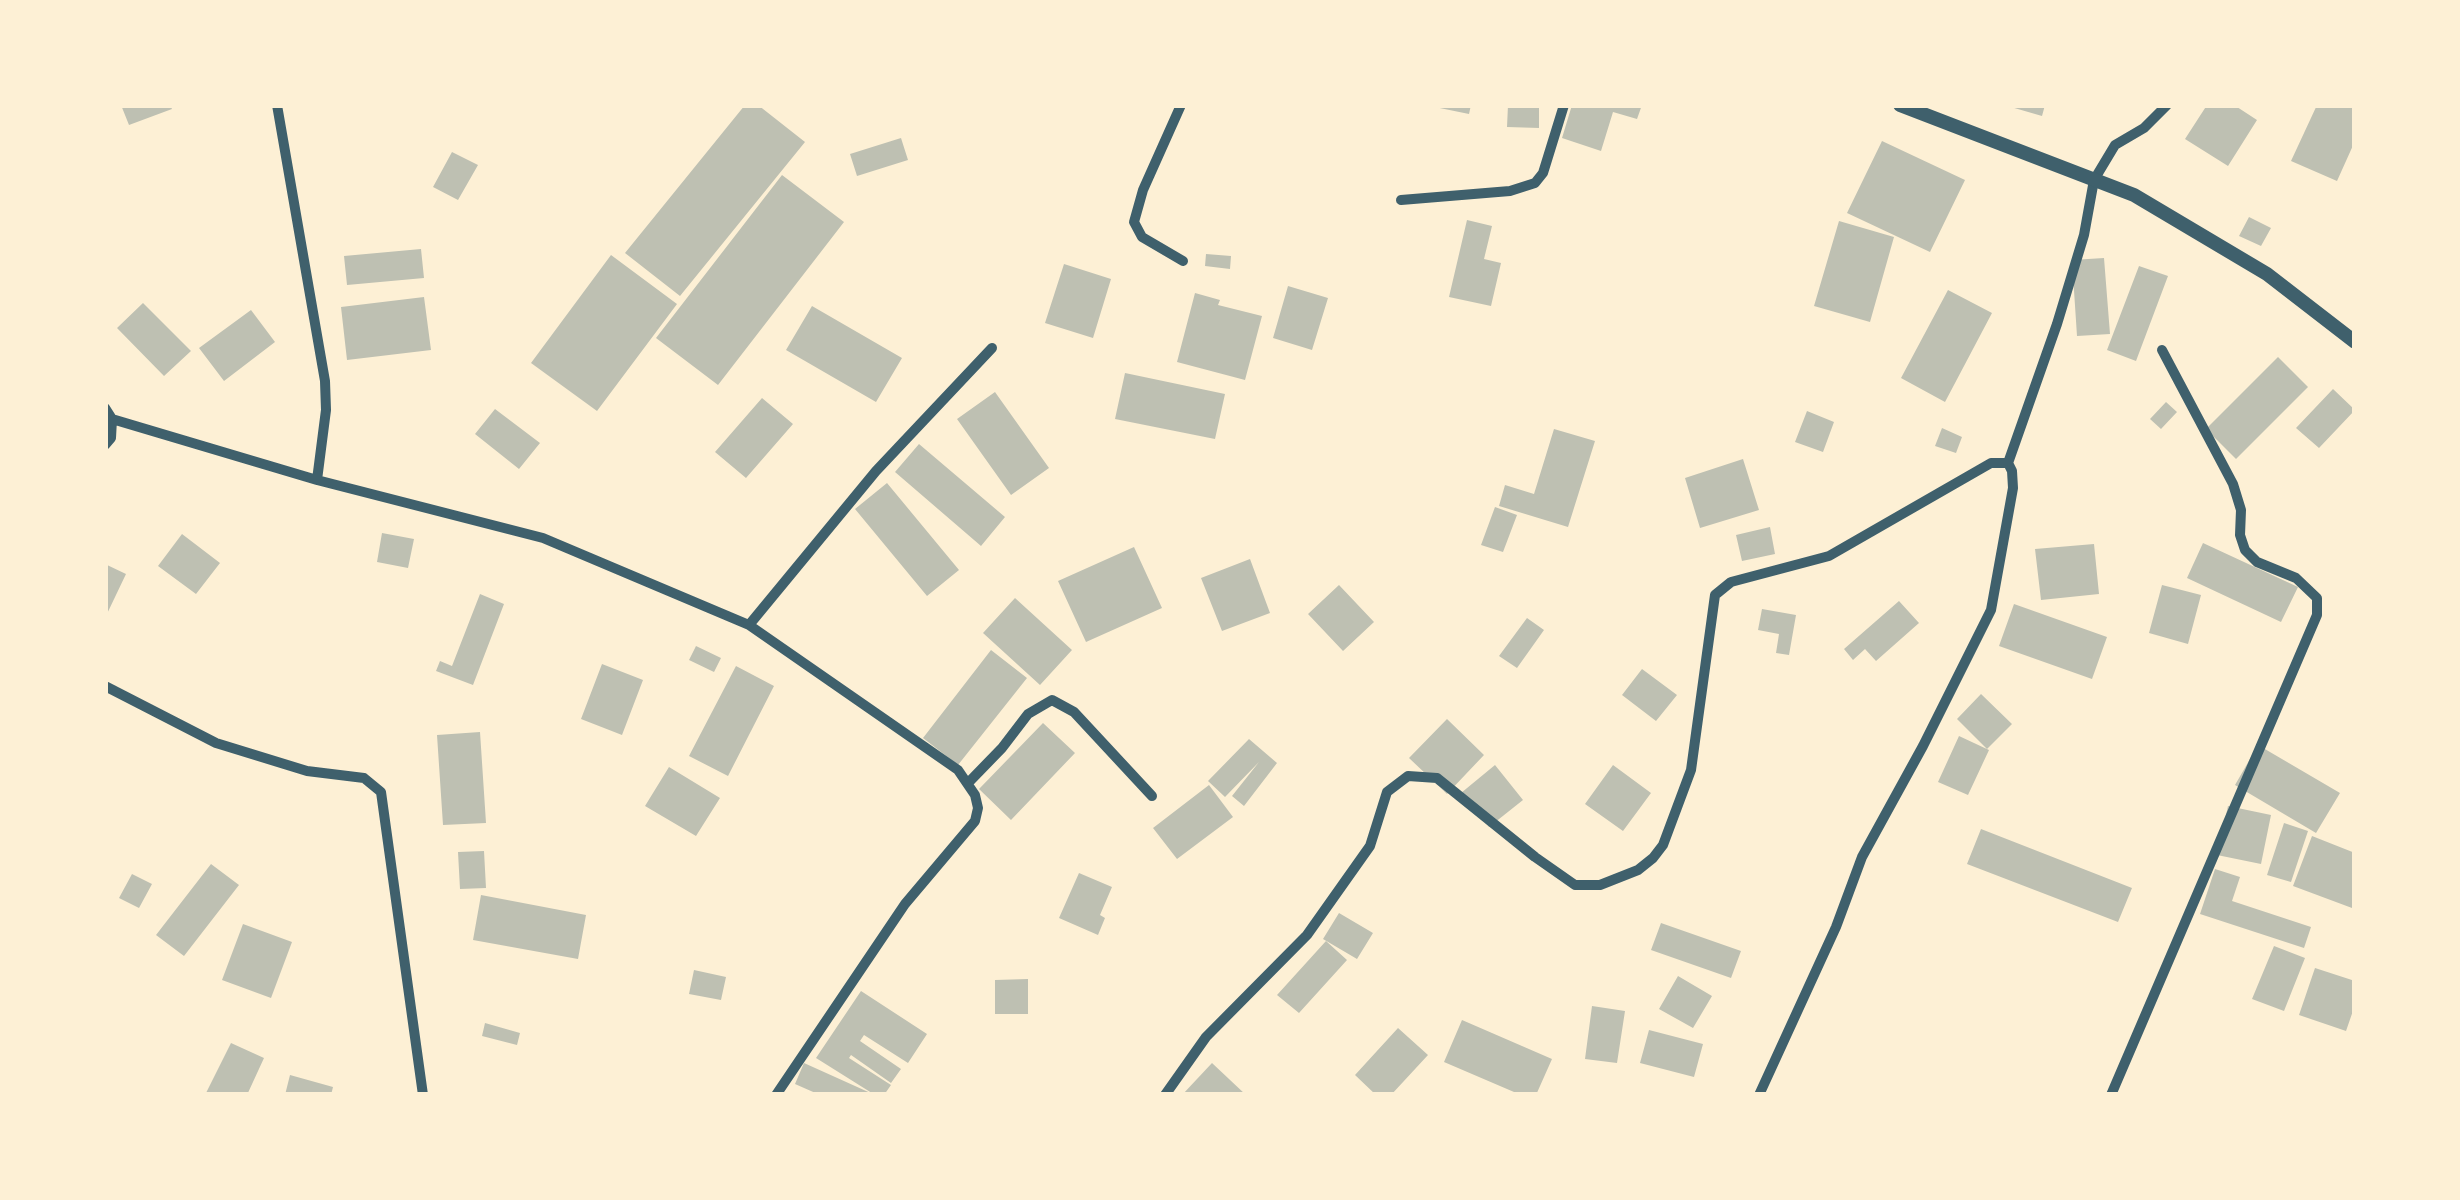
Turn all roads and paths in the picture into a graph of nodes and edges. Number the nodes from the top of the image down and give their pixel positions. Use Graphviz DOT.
graph roads {
  1 [pos="277,105"];
  2 [pos="1182,105"];
  3 [pos="1564,105"];
  4 [pos="1900,105"];
  5 [pos="2167,105"];
  6 [pos="1930,110"];
  7 [pos="2094,180"];
  8 [pos="1401,200"];
  9 [pos="1183,260"];
  10 [pos="2355,342"];
  11 [pos="992,348"];
  12 [pos="2162,350"];
  13 [pos="108,414"];
  14 [pos="105,445"];
  15 [pos="2008,463"];
  16 [pos="317,480"];
  17 [pos="749,624"];
  18 [pos="105,686"];
  19 [pos="969,782"];
  20 [pos="1152,796"];
  21 [pos="1170,1093"];
  22 [pos="423,1095"];
  23 [pos="776,1095"];
  24 [pos="1760,1095"];
  25 [pos="2111,1095"];
  1 -- 16 [label="street"];
  2 -- 9 [label="street"];
  3 -- 8 [label="street"];
  4 -- 6 [label="street"];
  5 -- 7 [label="street"];
  6 -- 7 [label="street"];
  7 -- 10 [label="street"];
  7 -- 15 [label="street"];
  11 -- 17 [label="street"];
  12 -- 25 [label="street"];
  13 -- 14 [label="street"];
  13 -- 16 [label="street"];
  15 -- 21 [label="street"];
  15 -- 24 [label="street"];
  16 -- 17 [label="street"];
  17 -- 19 [label="street"];
  18 -- 22 [label="street"];
  19 -- 20 [label="street"];
  19 -- 23 [label="street"];
}
